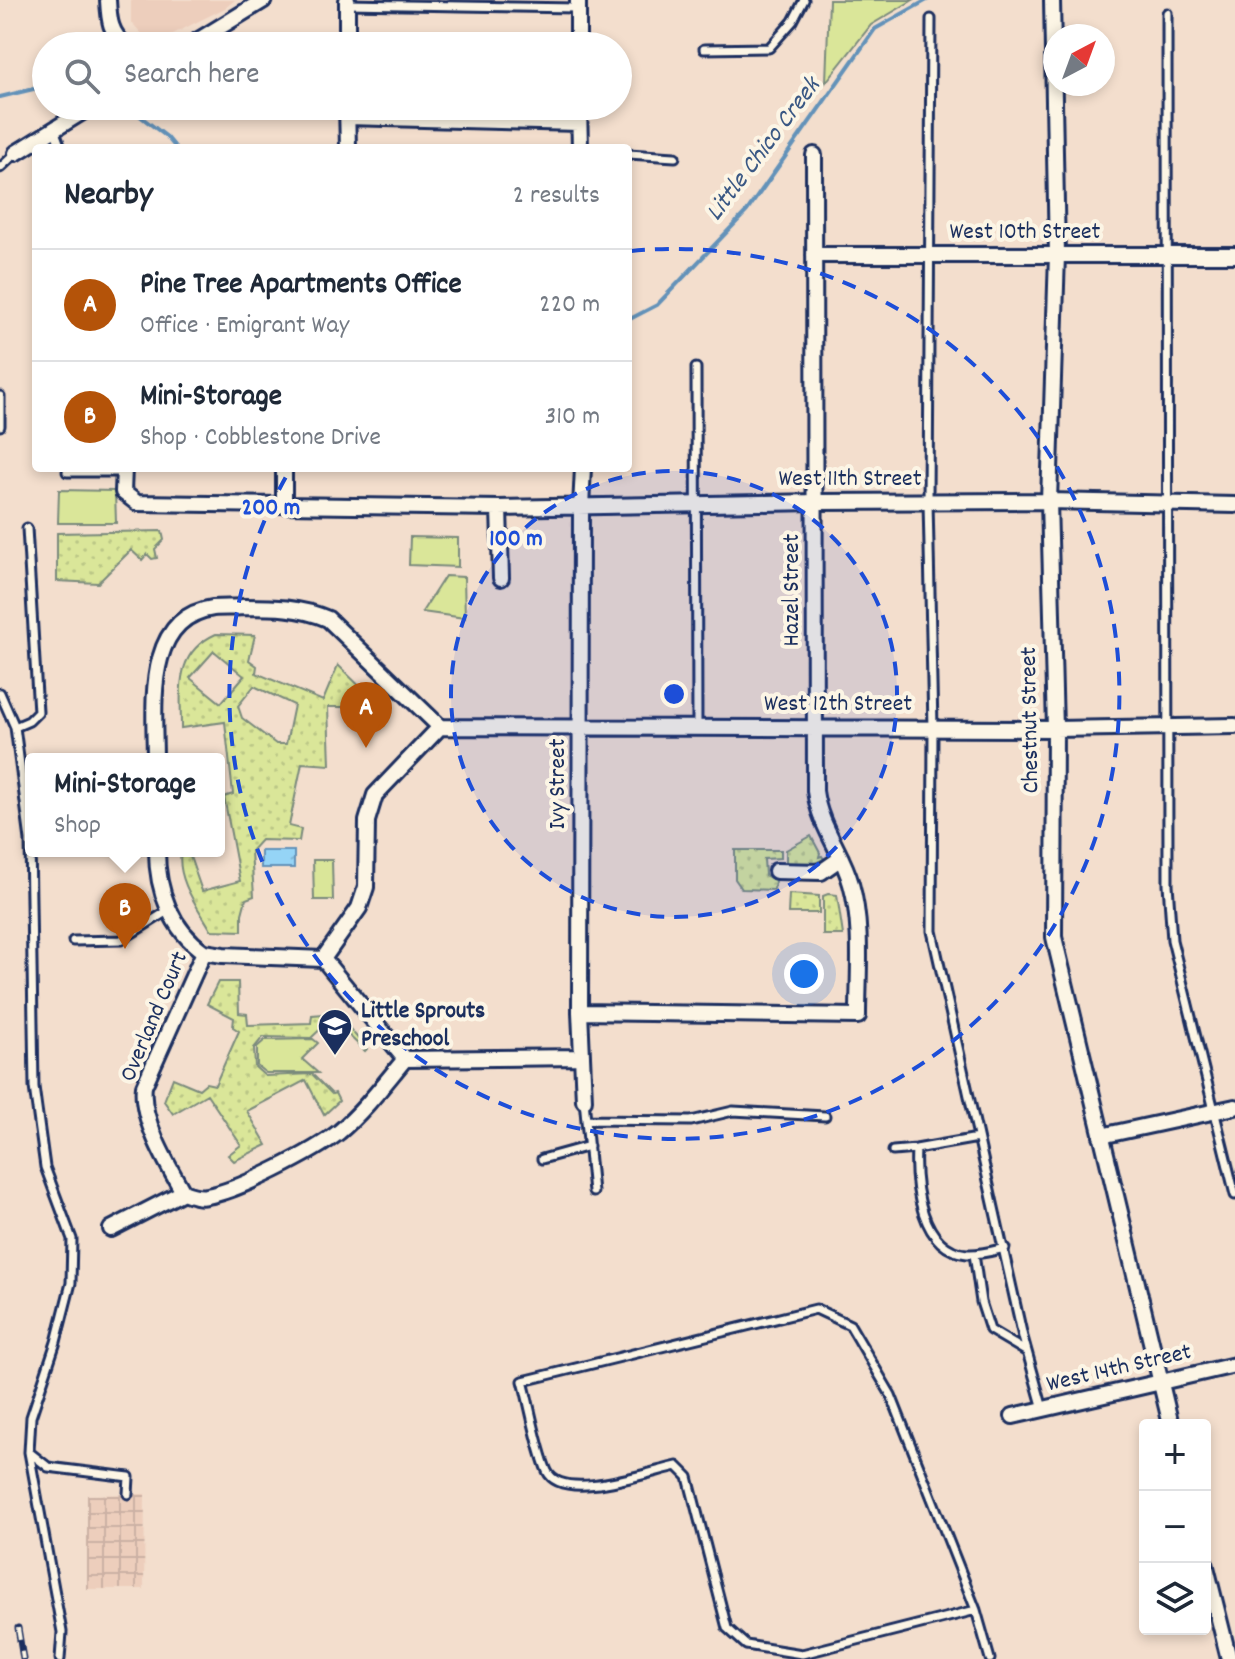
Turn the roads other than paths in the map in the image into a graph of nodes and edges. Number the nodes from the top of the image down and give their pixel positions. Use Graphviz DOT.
graph roads {
  1 [pos="108,0"];
  2 [pos="264,0"];
  3 [pos="804,0"];
  4 [pos="347,2"];
  5 [pos="1052,2"];
  6 [pos="578,4"];
  7 [pos="1167,13"];
  8 [pos="931,19"];
  9 [pos="113,32"];
  10 [pos="212,32"];
  11 [pos="347,32"];
  12 [pos="578,32"];
  13 [pos="704,49"];
  14 [pos="69,120"];
  15 [pos="347,120"];
  16 [pos="516,120"];
  17 [pos="579,123"];
  18 [pos="54,129"];
  19 [pos="60,144"];
  20 [pos="348,144"];
  21 [pos="580,144"];
  22 [pos="16,153"];
  23 [pos="632,154"];
  24 [pos="814,155"];
  25 [pos="675,157"];
  26 [pos="0,168"];
  27 [pos="814,255"];
  28 [pos="930,255"];
  29 [pos="1057,255"];
  30 [pos="1167,255"];
  31 [pos="1235,255"];
  32 [pos="696,368"];
  33 [pos="0,396"];
  34 [pos="0,426"];
  35 [pos="124,472"];
  36 [pos="284,472"];
  37 [pos="583,472"];
  38 [pos="1049,501"];
  39 [pos="815,502"];
  40 [pos="928,502"];
  41 [pos="1168,503"];
  42 [pos="284,505"];
  43 [pos="696,505"];
  44 [pos="1235,505"];
  45 [pos="581,507"];
  46 [pos="499,508"];
  47 [pos="27,528"];
  48 [pos="501,578"];
  49 [pos="0,693"];
  50 [pos="581,726"];
  51 [pos="697,726"];
  52 [pos="1235,726"];
  53 [pos="15,727"];
  54 [pos="440,727"];
  55 [pos="815,727"];
  56 [pos="1169,727"];
  57 [pos="933,728"];
  58 [pos="1055,729"];
  59 [pos="155,753"];
  60 [pos="25,802"];
  61 [pos="30,857"];
  62 [pos="158,857"];
  63 [pos="841,858"];
  64 [pos="776,871"];
  65 [pos="169,910"];
  66 [pos="73,941"];
  67 [pos="204,952"];
  68 [pos="323,959"];
  69 [pos="580,1012"];
  70 [pos="581,1057"];
  71 [pos="405,1059"];
  72 [pos="584,1100"];
  73 [pos="1235,1107"];
  74 [pos="1216,1111"];
  75 [pos="825,1116"];
  76 [pos="586,1120"];
  77 [pos="1101,1136"];
  78 [pos="978,1138"];
  79 [pos="589,1146"];
  80 [pos="916,1149"];
  81 [pos="893,1151"];
  82 [pos="542,1159"];
  83 [pos="183,1192"];
  84 [pos="593,1192"];
  85 [pos="1235,1195"];
  86 [pos="111,1229"];
  87 [pos="1005,1248"];
  88 [pos="974,1254"];
  89 [pos="1027,1352"];
  90 [pos="1235,1365"];
  91 [pos="1160,1382"];
  92 [pos="1043,1409"];
  93 [pos="1013,1416"];
  94 [pos="1169,1419"];
  95 [pos="29,1452"];
  96 [pos="128,1494"];
  97 [pos="1211,1587"];
  98 [pos="976,1610"];
  99 [pos="1235,1615"];
  100 [pos="1219,1619"];
  101 [pos="60,1659"];
  102 [pos="990,1659"];
  103 [pos="1229,1659"];
  1 -- 9 [label="street"];
  2 -- 10 [label="street"];
  3 -- 13 [label="lane"];
  4 -- 6 [label="lane"];
  4 -- 11 [label="street"];
  5 -- 29 [label="street, Chestnut Street"];
  6 -- 12 [label="street"];
  7 -- 30 [label="lane"];
  8 -- 28 [label="lane"];
  14 -- 18 [label="street"];
  15 -- 20 [label="street"];
  16 -- 17 [label="street"];
  17 -- 21 [label="street"];
  18 -- 19 [label="lane"];
  18 -- 22 [label="street"];
  22 -- 26 [label="lane"];
  23 -- 25 [label="lane"];
  24 -- 27 [label="street, Hazel Street"];
  27 -- 28 [label="street, West 10th Street"];
  27 -- 39 [label="street, Hazel Street"];
  28 -- 29 [label="street, West 10th Street"];
  28 -- 40 [label="lane"];
  29 -- 30 [label="street, West 10th Street"];
  29 -- 38 [label="street, Chestnut Street"];
  30 -- 31 [label="street, West 10th Street"];
  30 -- 41 [label="lane"];
  32 -- 43 [label="lane"];
  33 -- 34 [label="lane"];
  35 -- 42 [label="street, West 11th Street"];
  36 -- 42 [label="street"];
  37 -- 45 [label="street, Ivy Street"];
  38 -- 40 [label="street, West 11th Street"];
  38 -- 41 [label="street, West 11th Street"];
  38 -- 58 [label="street, Chestnut Street"];
  39 -- 40 [label="street, West 11th Street"];
  39 -- 43 [label="street, West 11th Street"];
  39 -- 55 [label="street, Hazel Street"];
  40 -- 57 [label="lane"];
  41 -- 44 [label="street, West 11th Street"];
  41 -- 56 [label="lane"];
  42 -- 46 [label="street, West 11th Street"];
  43 -- 45 [label="street, West 11th Street"];
  43 -- 51 [label="lane"];
  45 -- 46 [label="street, West 11th Street"];
  45 -- 50 [label="street, Ivy Street"];
  46 -- 48 [label="street"];
  47 -- 53 [label="lane"];
  49 -- 53 [label="lane"];
  50 -- 51 [label="street, West 12th Street"];
  50 -- 54 [label="street, West 12th Street"];
  50 -- 69 [label="street, Ivy Street"];
  51 -- 55 [label="street, West 12th Street"];
  52 -- 56 [label="street, West 12th Street"];
  53 -- 60 [label="lane"];
  54 -- 59 [label="street"];
  54 -- 68 [label="street"];
  55 -- 57 [label="street, West 12th Street"];
  55 -- 63 [label="street, Hazel Street"];
  56 -- 58 [label="street, West 12th Street"];
  56 -- 74 [label="lane"];
  57 -- 58 [label="street, West 12th Street"];
  57 -- 78 [label="lane"];
  58 -- 77 [label="street, Chestnut Street"];
  61 -- 95 [label="lane"];
  62 -- 65 [label="street"];
  63 -- 64 [label="street"];
  63 -- 69 [label="street, Hazel Street"];
  65 -- 66 [label="lane"];
  65 -- 67 [label="street"];
  67 -- 68 [label="street, Overland Court"];
  67 -- 83 [label="street, Overland Court"];
  68 -- 71 [label="street"];
  69 -- 70 [label="street, Ivy Street"];
  70 -- 71 [label="street"];
  70 -- 72 [label="street, Ivy Street"];
  71 -- 83 [label="street"];
  72 -- 76 [label="lane"];
  73 -- 74 [label="street"];
  74 -- 77 [label="street"];
  74 -- 85 [label="lane"];
  75 -- 76 [label="lane"];
  76 -- 79 [label="lane"];
  77 -- 91 [label="street, Chestnut Street"];
  78 -- 80 [label="lane"];
  78 -- 87 [label="lane"];
  79 -- 82 [label="lane"];
  79 -- 84 [label="lane"];
  80 -- 81 [label="lane"];
  80 -- 88 [label="lane"];
  83 -- 86 [label="street"];
  87 -- 88 [label="lane"];
  87 -- 89 [label="lane"];
  88 -- 89 [label="lane"];
  89 -- 92 [label="lane"];
  90 -- 91 [label="street, West 14th Street"];
  91 -- 92 [label="street, West 14th Street"];
  91 -- 94 [label="street, Chestnut Street"];
  92 -- 93 [label="street, West 14th Street"];
  95 -- 96 [label="lane"];
  95 -- 101 [label="lane"];
  97 -- 100 [label="street"];
  98 -- 98 [label="lane"];
  98 -- 102 [label="lane"];
  99 -- 100 [label="street"];
  100 -- 103 [label="street"];
}
